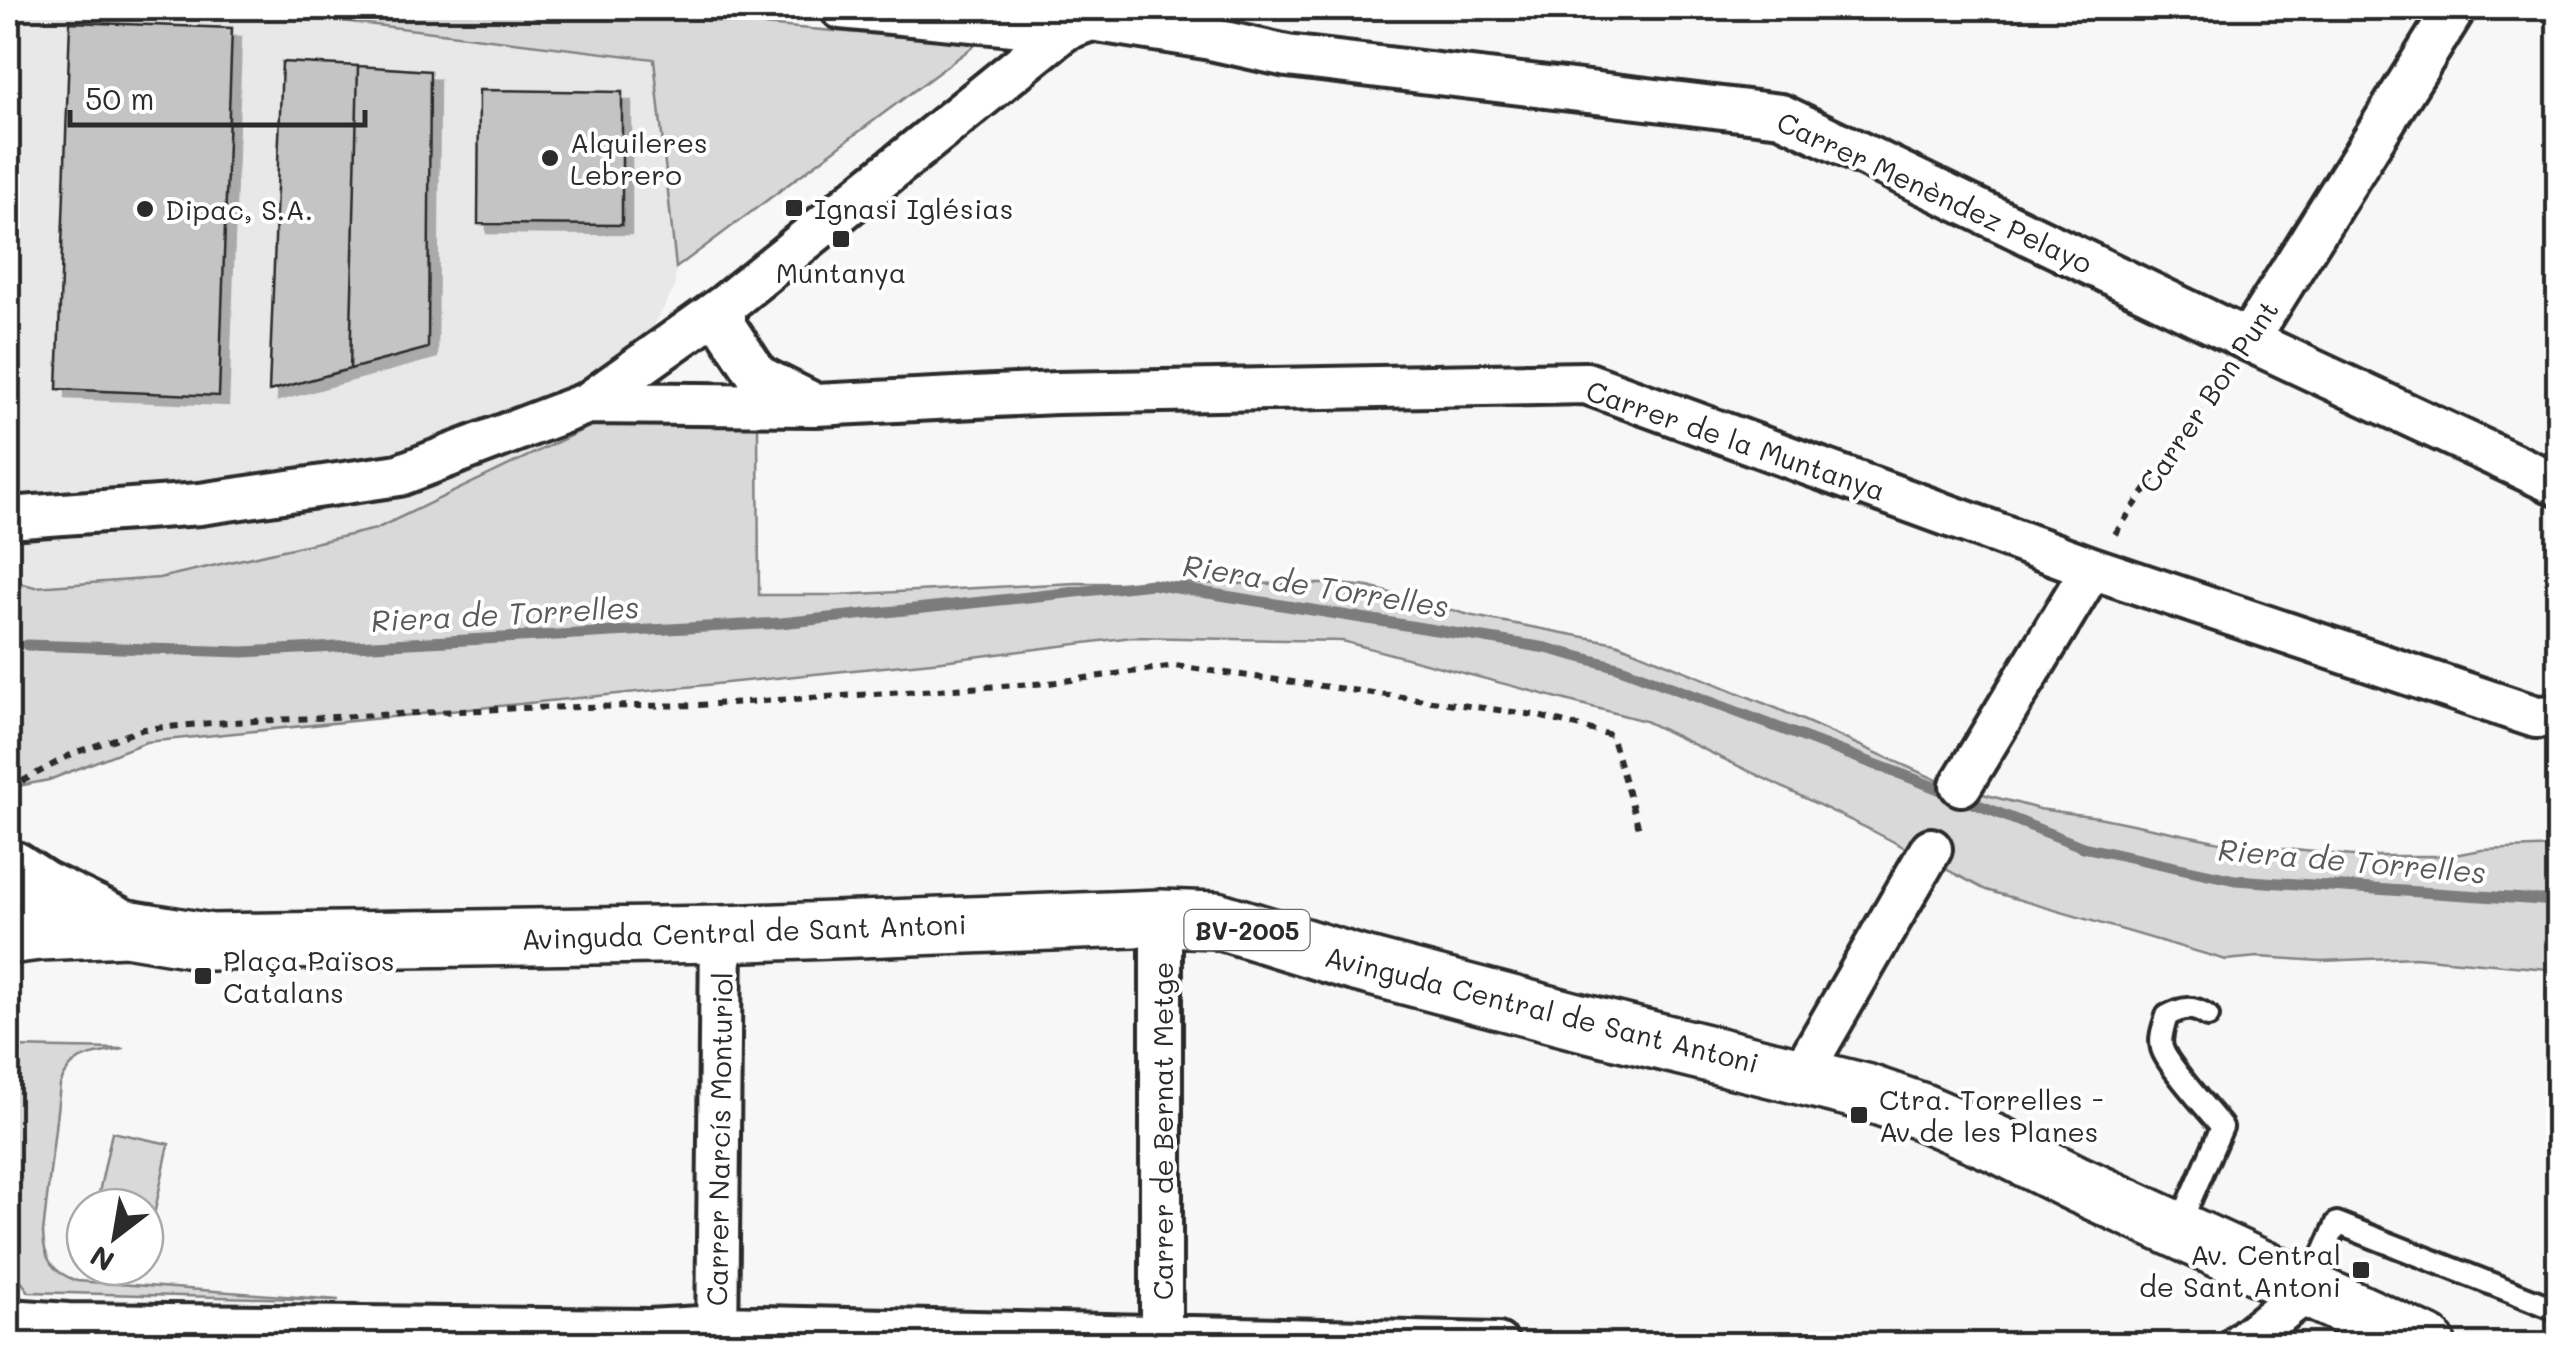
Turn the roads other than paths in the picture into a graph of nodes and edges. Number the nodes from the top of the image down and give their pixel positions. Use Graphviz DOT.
graph roads {
  1 [pos="841,8"];
  2 [pos="2456,8"];
  3 [pos="1088,19"];
  4 [pos="725,305"];
  5 [pos="2248,340"];
  6 [pos="588,404"];
  7 [pos="816,405"];
  8 [pos="2558,484"];
  9 [pos="8,518"];
  10 [pos="2092,568"];
  11 [pos="2551,711"];
  12 [pos="1961,785"];
  13 [pos="1930,849"];
  14 [pos="9,882"];
  15 [pos="1161,918"];
  16 [pos="126,928"];
  17 [pos="722,934"];
  18 [pos="8,936"];
  19 [pos="2208,1016"];
  20 [pos="1800,1076"];
  21 [pos="2177,1230"];
  22 [pos="2307,1291"];
  23 [pos="2558,1310"];
  24 [pos="8,1320"];
  25 [pos="717,1335"];
  26 [pos="1161,1340"];
  27 [pos="1498,1344"];
  28 [pos="2240,1344"];
  29 [pos="2427,1344"];
  1 -- 3 [label="street, Carrer Menèndez Pelayo"];
  2 -- 5 [label="street, Carrer Bon Punt"];
  3 -- 4 [label="street"];
  3 -- 5 [label="street, Carrer Menèndez Pelayo"];
  4 -- 6 [label="street"];
  4 -- 7 [label="street, Carrer de la Muntanya"];
  5 -- 8 [label="street, Carrer Menèndez Pelayo"];
  6 -- 7 [label="street, Carrer de la Muntanya"];
  6 -- 9 [label="street"];
  7 -- 10 [label="street, Carrer de la Muntanya"];
  10 -- 11 [label="street, Carrer de la Muntanya"];
  10 -- 12 [label="street"];
  13 -- 20 [label="street"];
  14 -- 16 [label="main road, Avinguda Central de Sant Antoni / BV-2005"];
  15 -- 17 [label="main road, Avinguda Central de Sant Antoni / BV-2005"];
  15 -- 20 [label="main road, Avinguda Central de Sant Antoni / BV-2005"];
  15 -- 26 [label="street, Carrer de Bernat Metge"];
  16 -- 17 [label="main road, Avinguda Central de Sant Antoni / BV-2005"];
  16 -- 18 [label="main road, Avinguda Central de Sant Antoni / BV-2005"];
  17 -- 25 [label="street, Carrer Narcís Monturiol"];
  19 -- 21 [label="lane"];
  20 -- 21 [label="main road, Avinguda Central de Sant Antoni / BV-2005"];
  21 -- 22 [label="main road, Avinguda Central de Sant Antoni / BV-2005"];
  22 -- 23 [label="lane"];
  22 -- 28 [label="street"];
  22 -- 29 [label="main road, Avinguda Central de Sant Antoni / BV-2005"];
  24 -- 25 [label="street"];
  25 -- 26 [label="street"];
  26 -- 27 [label="street"];
}
